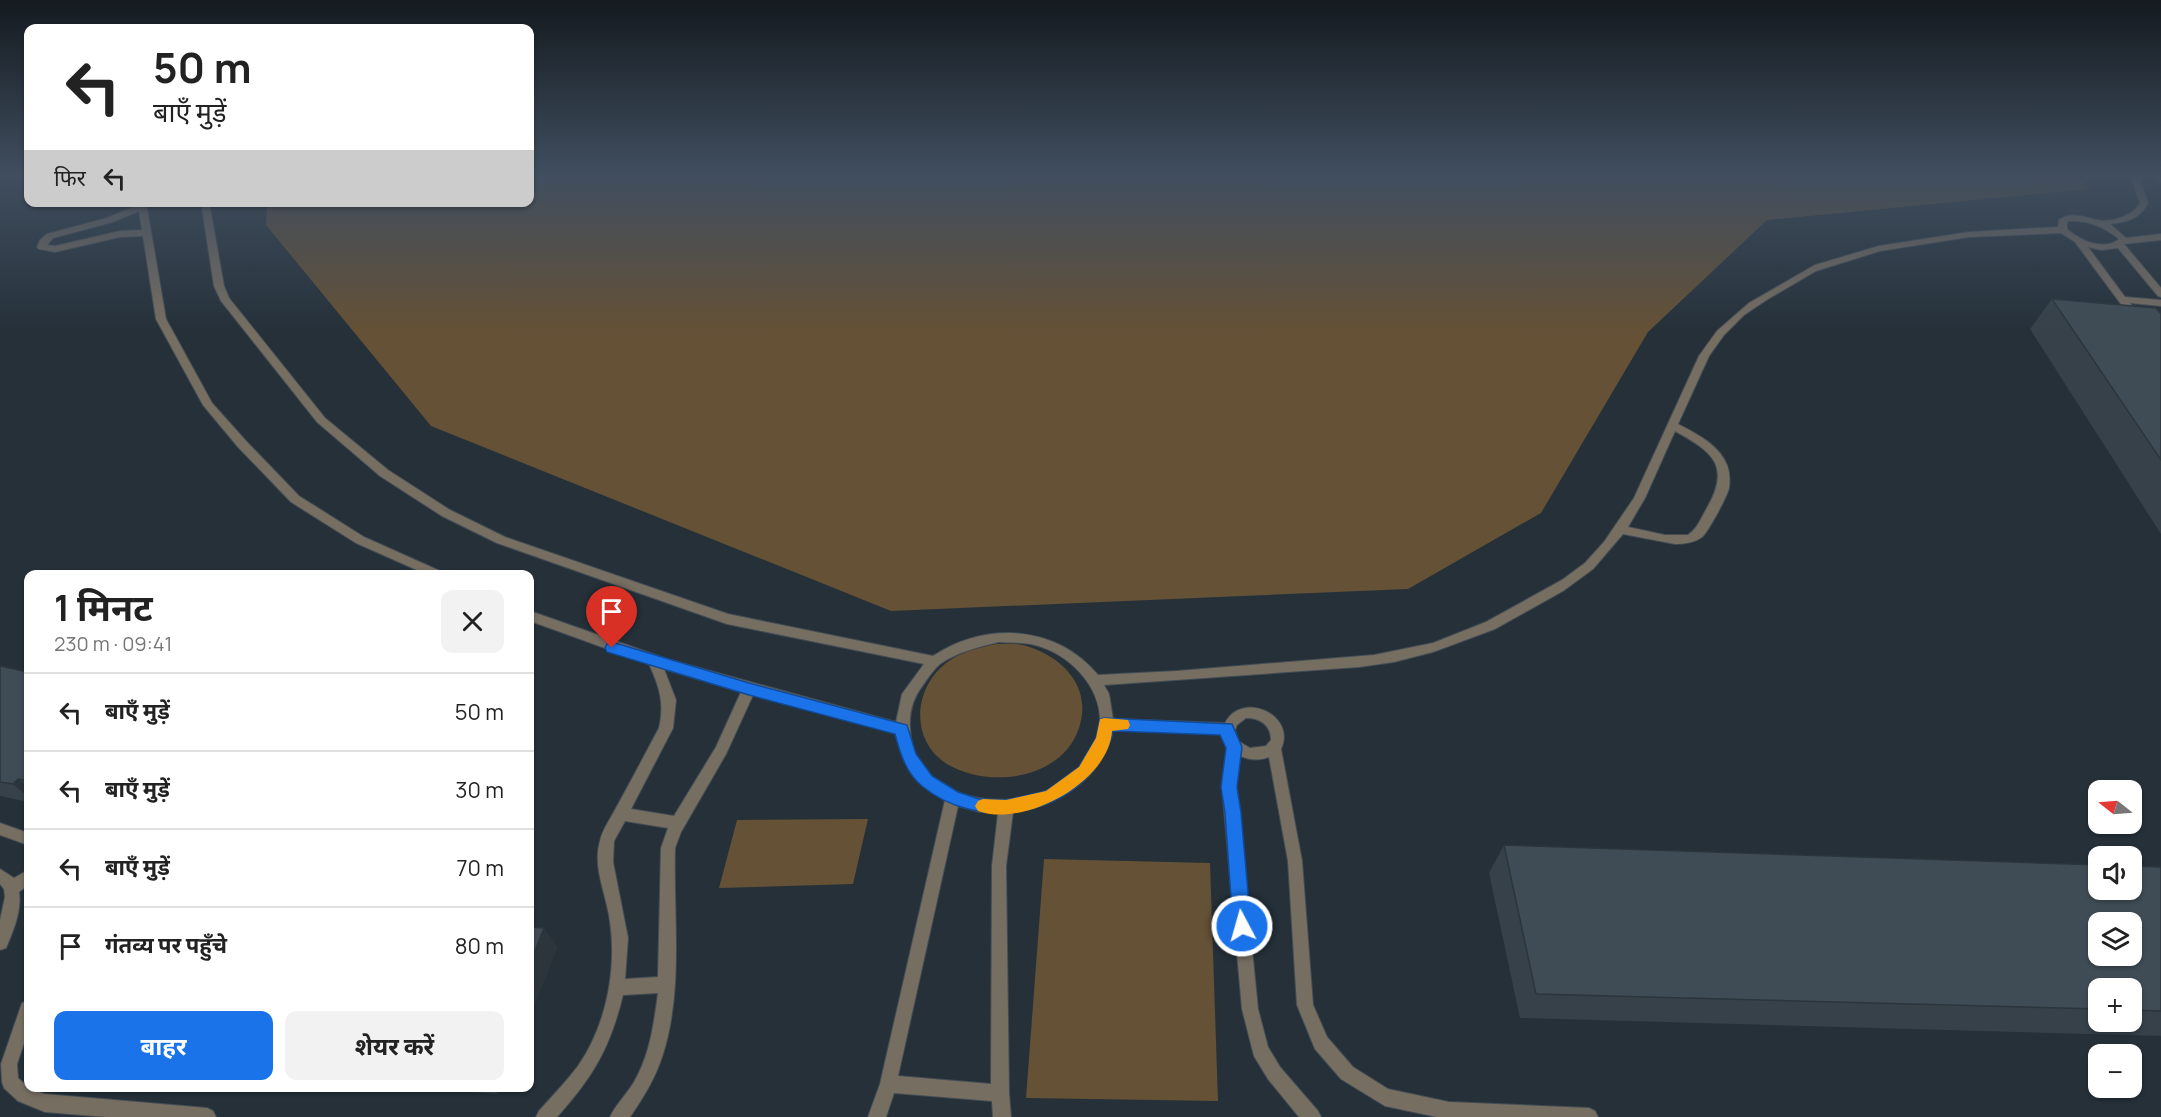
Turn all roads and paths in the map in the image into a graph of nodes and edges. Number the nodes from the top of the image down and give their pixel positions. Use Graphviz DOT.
graph roads {
  1 [pos="87,226"];
  2 [pos="145,226"];
  3 [pos="209,226"];
  4 [pos="2063,226"];
  5 [pos="2107,226"];
  6 [pos="2063,230"];
  7 [pos="146,232"];
  8 [pos="2161,237"];
  9 [pos="2079,241"];
  10 [pos="2121,243"];
  11 [pos="2161,294"];
  12 [pos="2122,300"];
  13 [pos="2161,303"];
  14 [pos="2142,326"];
  15 [pos="1672,425"];
  16 [pos="1619,529"];
  17 [pos="427,570"];
  18 [pos="534,618"];
  19 [pos="654,661"];
  20 [pos="933,661"];
  21 [pos="1096,680"];
  22 [pos="749,689"];
  23 [pos="1105,724"];
  24 [pos="901,729"];
  25 [pos="1227,729"];
  26 [pos="1234,747"];
  27 [pos="1274,748"];
  28 [pos="953,798"];
  29 [pos="1006,807"];
  30 [pos="621,813"];
  31 [pos="678,823"];
  32 [pos="0,829"];
  33 [pos="24,838"];
  34 [pos="0,876"];
  35 [pos="24,880"];
  36 [pos="12,888"];
  37 [pos="0,943"];
  38 [pos="667,984"];
  39 [pos="616,988"];
  40 [pos="24,1021"];
  41 [pos="888,1084"];
  42 [pos="1000,1093"];
  43 [pos="207,1117"];
  44 [pos="544,1117"];
  45 [pos="619,1117"];
  46 [pos="877,1117"];
  47 [pos="1002,1117"];
  48 [pos="1312,1117"];
  49 [pos="1589,1117"];
  1 -- 7 [label="street"];
  2 -- 7 [label="street"];
  3 -- 20 [label="street"];
  4 -- 6 [label="street"];
  5 -- 10 [label="street"];
  6 -- 9 [label="street"];
  6 -- 15 [label="street"];
  7 -- 17 [label="street"];
  8 -- 10 [label="street"];
  9 -- 10 [label="street"];
  9 -- 12 [label="street"];
  10 -- 11 [label="street"];
  12 -- 13 [label="street"];
  12 -- 14 [label="street"];
  15 -- 16 [label="street"];
  15 -- 16 [label="street"];
  16 -- 21 [label="street"];
  18 -- 19 [label="street"];
  19 -- 22 [label="street"];
  19 -- 30 [label="street"];
  20 -- 21 [label="street"];
  20 -- 24 [label="street"];
  21 -- 23 [label="street"];
  22 -- 24 [label="street"];
  22 -- 31 [label="street"];
  23 -- 25 [label="street"];
  23 -- 29 [label="street"];
  24 -- 28 [label="street"];
  25 -- 26 [label="street"];
  25 -- 27 [label="street"];
  26 -- 27 [label="street"];
  26 -- 48 [label="street"];
  27 -- 49 [label="street"];
  28 -- 29 [label="street"];
  28 -- 41 [label="street"];
  29 -- 42 [label="street"];
  30 -- 31 [label="street"];
  30 -- 39 [label="street"];
  31 -- 38 [label="street"];
  32 -- 33 [label="street"];
  34 -- 36 [label="street"];
  35 -- 36 [label="street"];
  36 -- 37 [label="street"];
  38 -- 39 [label="street"];
  38 -- 45 [label="street"];
  39 -- 44 [label="street"];
  40 -- 43 [label="street"];
  41 -- 42 [label="street"];
  41 -- 46 [label="street"];
  42 -- 47 [label="street"];
}
